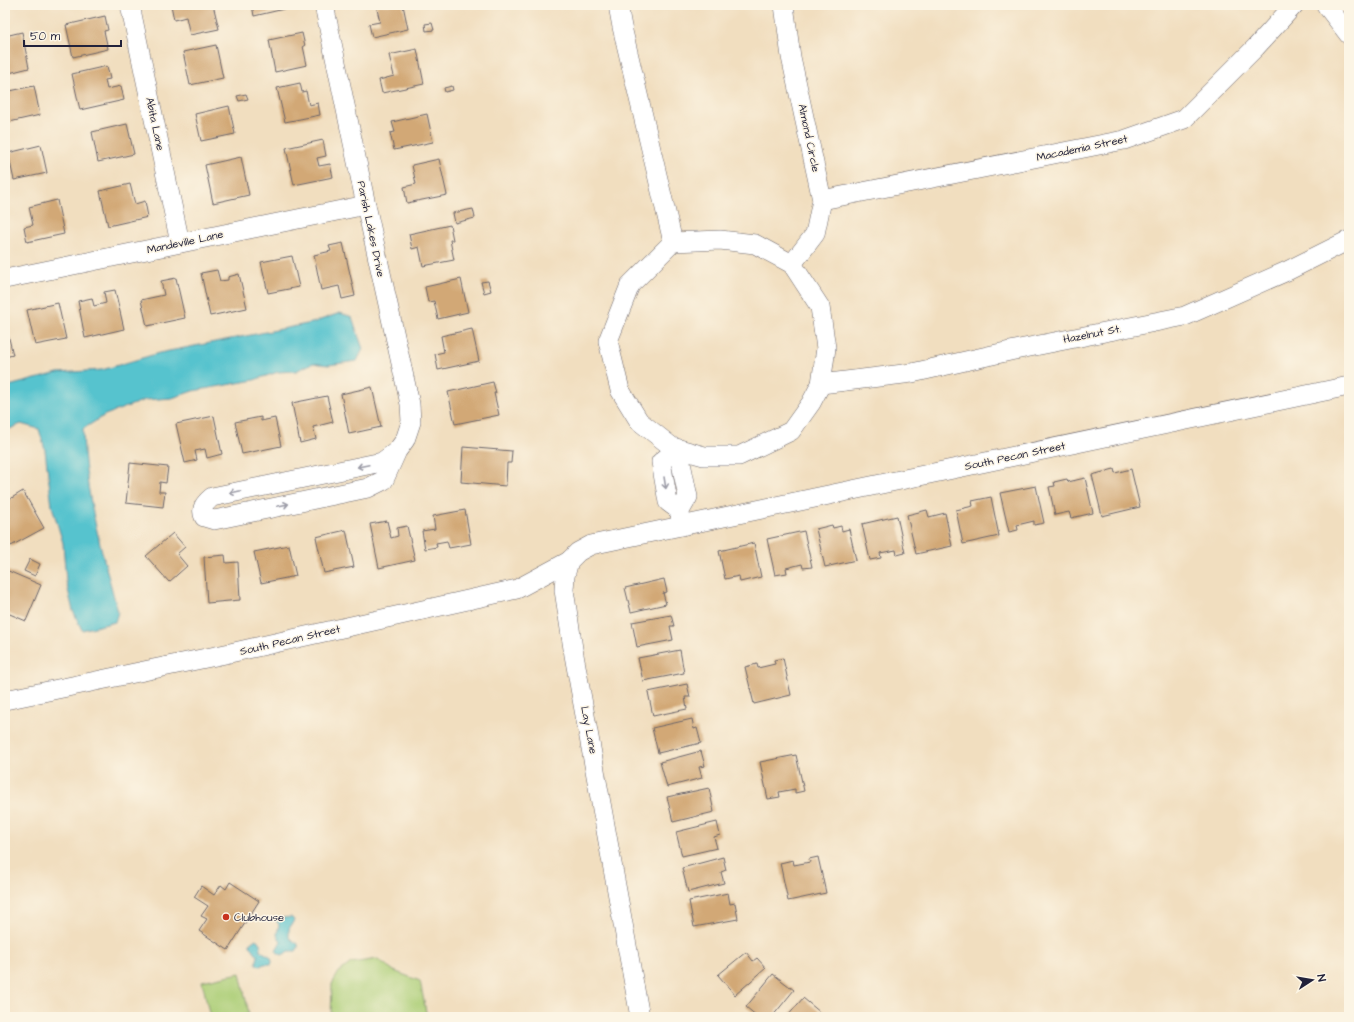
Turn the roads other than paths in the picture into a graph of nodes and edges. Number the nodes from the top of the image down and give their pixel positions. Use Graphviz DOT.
graph roads {
  1 [pos="130,5"];
  2 [pos="324,5"];
  3 [pos="618,5"];
  4 [pos="784,5"];
  5 [pos="1294,5"];
  6 [pos="1326,5"];
  7 [pos="1349,35"];
  8 [pos="822,200"];
  9 [pos="366,205"];
  10 [pos="1349,240"];
  11 [pos="673,242"];
  12 [pos="180,243"];
  13 [pos="792,264"];
  14 [pos="5,279"];
  15 [pos="821,384"];
  16 [pos="1349,386"];
  17 [pos="672,450"];
  18 [pos="398,451"];
  19 [pos="681,518"];
  20 [pos="569,561"];
  21 [pos="5,700"];
  22 [pos="640,1017"];
  1 -- 12 [label="street, Abita Lane"];
  2 -- 9 [label="street, Parish Lakes Drive"];
  3 -- 11 [label="street"];
  4 -- 8 [label="street, Almond Circle"];
  5 -- 8 [label="street, Macademia Street"];
  6 -- 7 [label="street"];
  8 -- 13 [label="street, Almond Circle"];
  9 -- 12 [label="street, Mandeville Lane"];
  9 -- 18 [label="street, Parish Lakes Drive"];
  10 -- 15 [label="street, Hazelnut St."];
  11 -- 13 [label="street"];
  11 -- 17 [label="street"];
  12 -- 14 [label="street, Mandeville Lane"];
  13 -- 15 [label="street"];
  15 -- 17 [label="street"];
  16 -- 19 [label="street, South Pecan Street"];
  17 -- 19 [label="street"];
  18 -- 18 [label="street, Parish Lakes Drive, one-way"];
  19 -- 20 [label="street"];
  20 -- 21 [label="street, South Pecan Street"];
  20 -- 22 [label="street, Lay Lane"];
}
